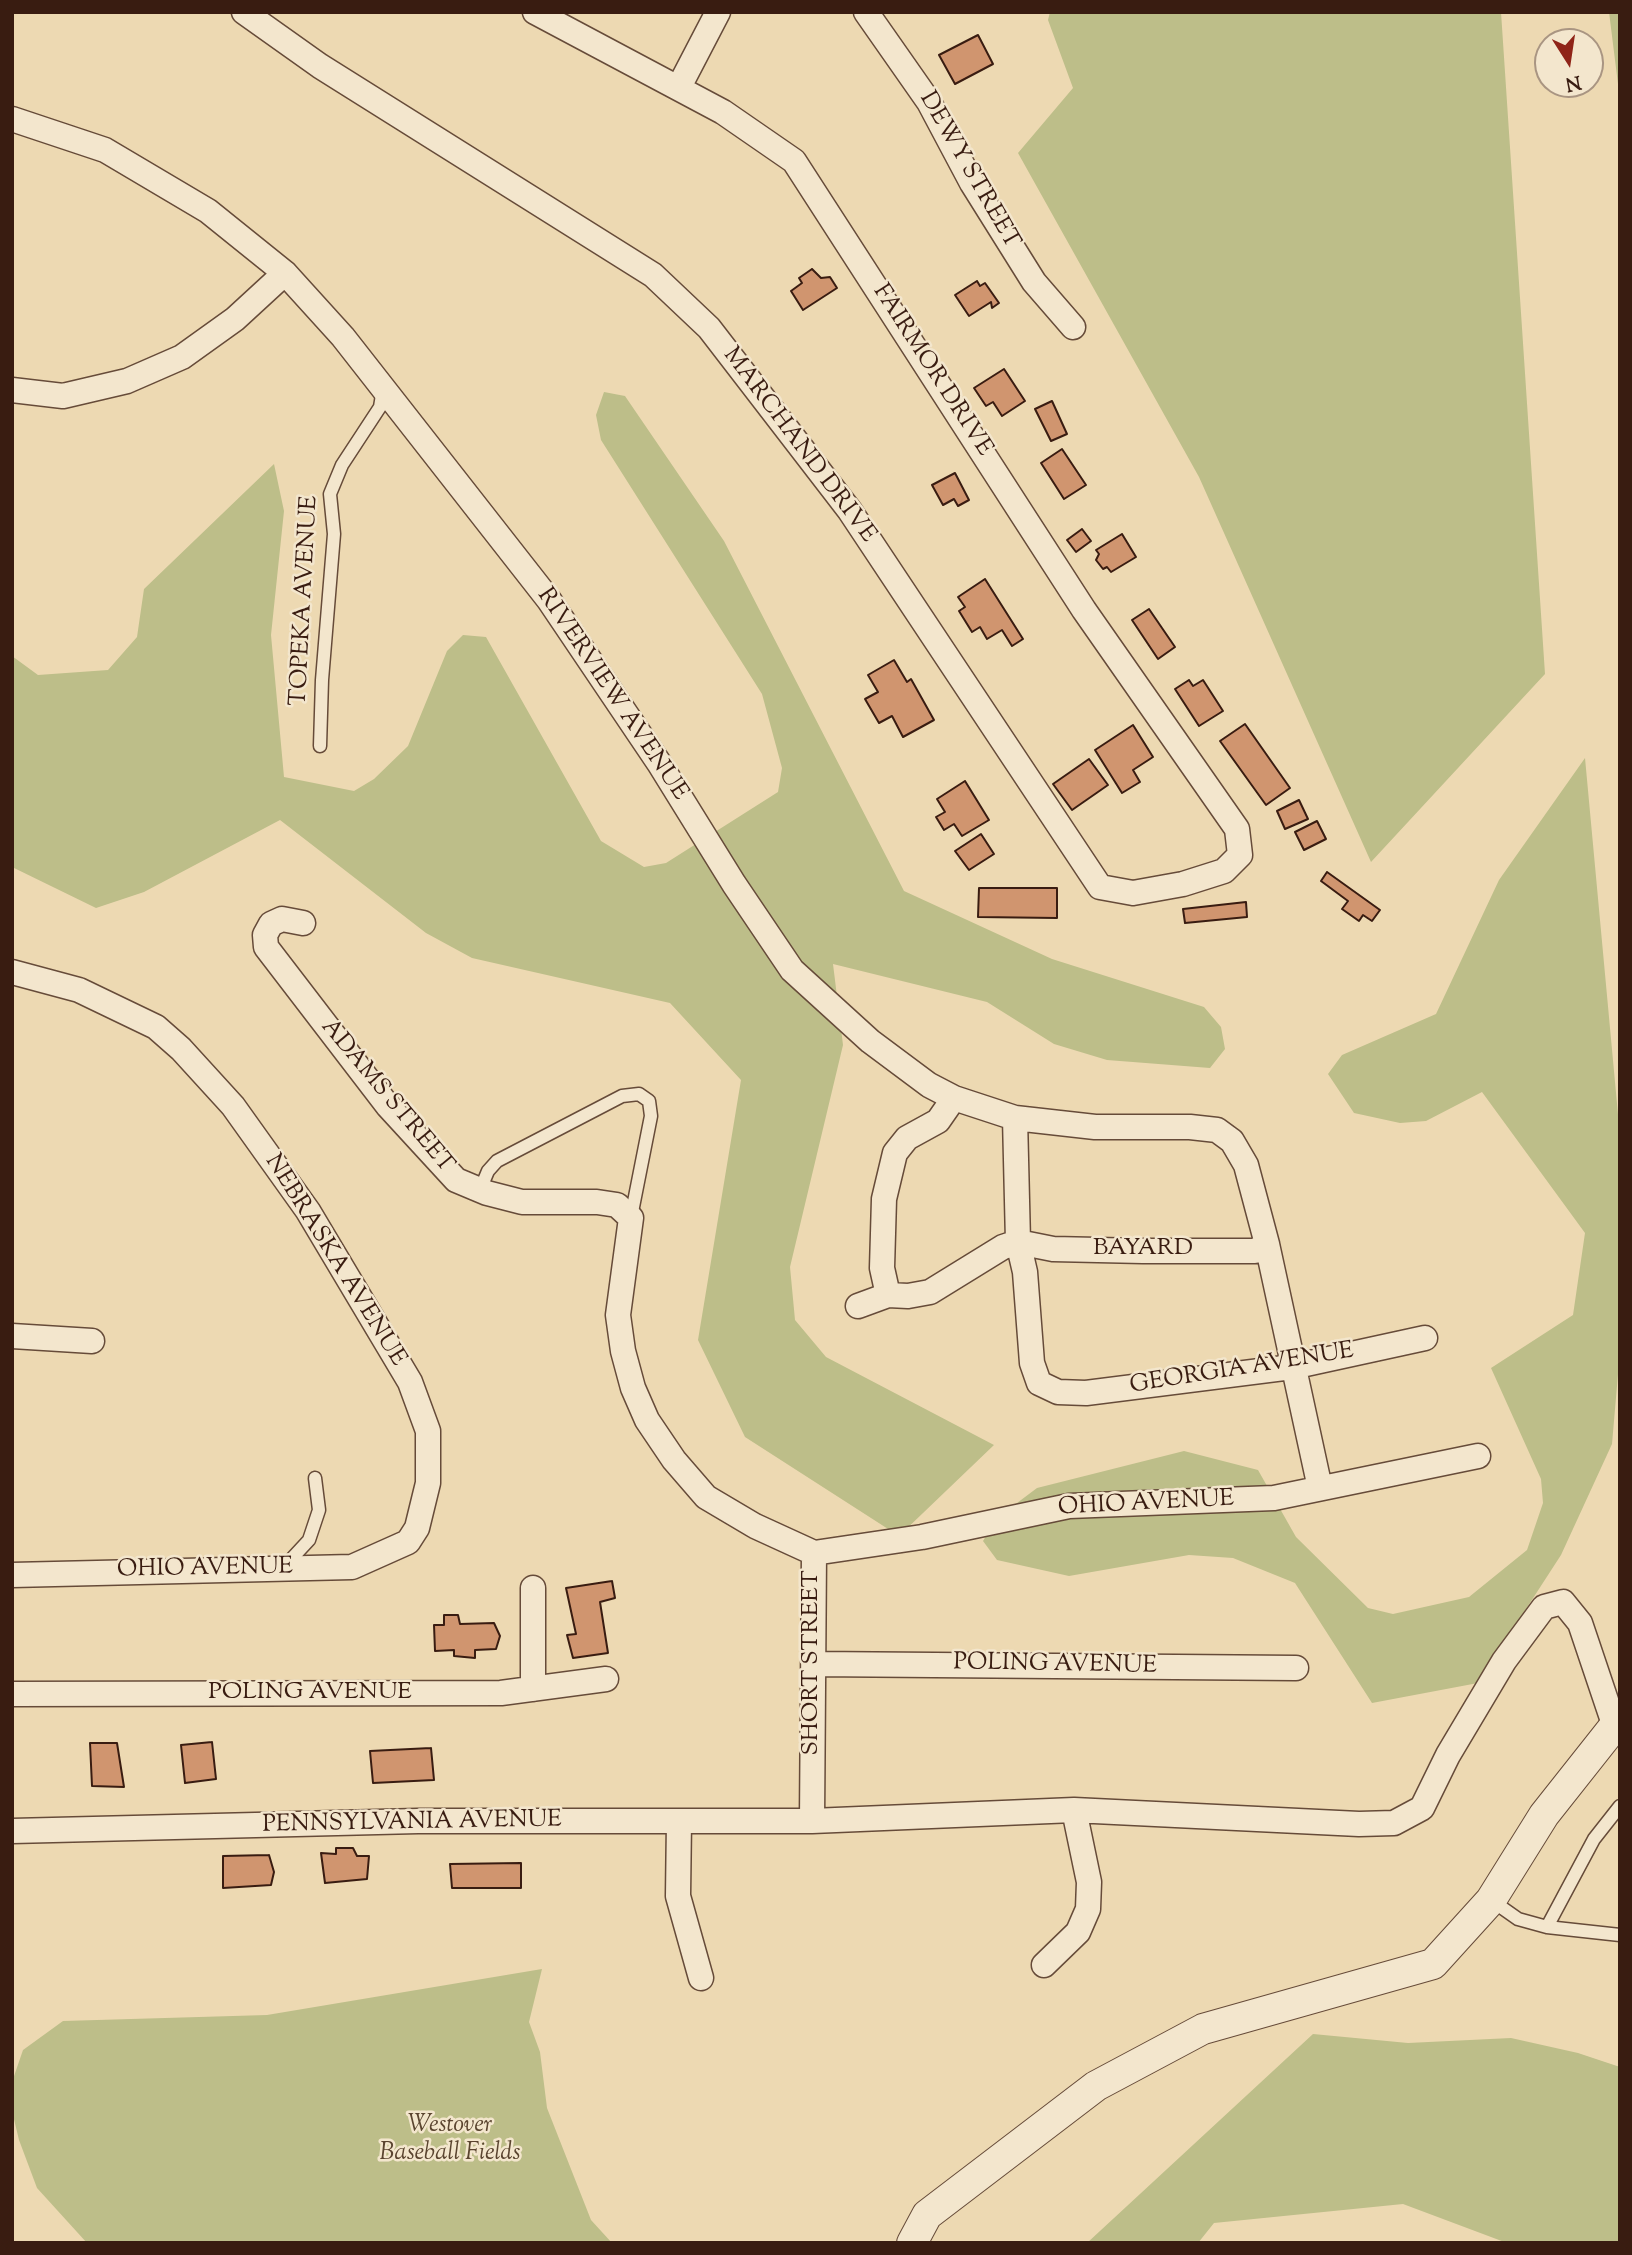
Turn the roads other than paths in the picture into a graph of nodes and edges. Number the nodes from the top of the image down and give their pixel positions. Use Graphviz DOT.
graph roads {
  1 [pos="244,12"];
  2 [pos="718,12"];
  3 [pos="866,12"];
  4 [pos="549,15"];
  5 [pos="679,87"];
  6 [pos="12,119"];
  7 [pos="285,273"];
  8 [pos="1073,327"];
  9 [pos="383,389"];
  10 [pos="12,390"];
  11 [pos="320,746"];
  12 [pos="1237,828"];
  13 [pos="303,923"];
  14 [pos="12,972"];
  15 [pos="954,1098"];
  16 [pos="1015,1118"];
  17 [pos="480,1190"];
  18 [pos="631,1218"];
  19 [pos="1018,1242"];
  20 [pos="1266,1244"];
  21 [pos="888,1295"];
  22 [pos="859,1306"];
  23 [pos="12,1336"];
  24 [pos="1425,1338"];
  25 [pos="92,1341"];
  26 [pos="1292,1367"];
  27 [pos="1478,1456"];
  28 [pos="315,1478"];
  29 [pos="1320,1488"];
  30 [pos="395,1550"];
  31 [pos="814,1553"];
  32 [pos="283,1569"];
  33 [pos="12,1575"];
  34 [pos="533,1588"];
  35 [pos="814,1664"];
  36 [pos="1296,1668"];
  37 [pos="606,1679"];
  38 [pos="533,1689"];
  39 [pos="12,1695"];
  40 [pos="1617,1722"];
  41 [pos="1620,1806"];
  42 [pos="1074,1810"];
  43 [pos="679,1821"];
  44 [pos="812,1821"];
  45 [pos="12,1831"];
  46 [pos="1491,1900"];
  47 [pos="1548,1927"];
  48 [pos="1620,1935"];
  49 [pos="1044,1965"];
  50 [pos="701,1978"];
  51 [pos="912,2243"];
  1 -- 12 [label="street, MARCHAND DRIVE"];
  2 -- 5 [label="street"];
  3 -- 8 [label="street, DEWY STREET"];
  4 -- 5 [label="street, FAIRMOR DRIVE"];
  5 -- 12 [label="street, FAIRMOR DRIVE"];
  6 -- 7 [label="street, RIVERVIEW AVENUE"];
  7 -- 9 [label="street, RIVERVIEW AVENUE"];
  7 -- 10 [label="street"];
  9 -- 11 [label="lane, TOPEKA AVENUE"];
  9 -- 15 [label="street, RIVERVIEW AVENUE"];
  13 -- 17 [label="street, ADAMS STREET"];
  14 -- 30 [label="street, NEBRASKA AVENUE"];
  15 -- 16 [label="street, RIVERVIEW AVENUE"];
  15 -- 21 [label="street"];
  16 -- 19 [label="street"];
  16 -- 20 [label="street, RIVERVIEW AVENUE"];
  17 -- 18 [label="street, ADAMS STREET"];
  17 -- 18 [label="lane"];
  18 -- 31 [label="street, SHORT STREET"];
  19 -- 20 [label="street, BAYARD"];
  19 -- 21 [label="street"];
  19 -- 26 [label="street, GEORGIA AVENUE"];
  20 -- 26 [label="street"];
  21 -- 22 [label="street"];
  23 -- 25 [label="street"];
  24 -- 26 [label="street, GEORGIA AVENUE"];
  26 -- 29 [label="street"];
  27 -- 29 [label="street, OHIO AVENUE"];
  28 -- 32 [label="lane"];
  29 -- 31 [label="street, OHIO AVENUE"];
  30 -- 32 [label="street, OHIO AVENUE"];
  31 -- 35 [label="street, SHORT STREET"];
  32 -- 33 [label="street, OHIO AVENUE"];
  34 -- 38 [label="street"];
  35 -- 36 [label="street, POLING AVENUE"];
  35 -- 44 [label="street, SHORT STREET"];
  37 -- 38 [label="street, POLING AVENUE"];
  38 -- 39 [label="street, POLING AVENUE"];
  40 -- 42 [label="street, PENNSYLVANIA AVENUE"];
  40 -- 46 [label="street"];
  41 -- 47 [label="lane"];
  42 -- 44 [label="street, PENNSYLVANIA AVENUE"];
  42 -- 49 [label="street"];
  43 -- 44 [label="street, PENNSYLVANIA AVENUE"];
  43 -- 45 [label="street, PENNSYLVANIA AVENUE"];
  43 -- 50 [label="street"];
  46 -- 47 [label="lane"];
  46 -- 51 [label="street"];
  47 -- 48 [label="lane"];
}
